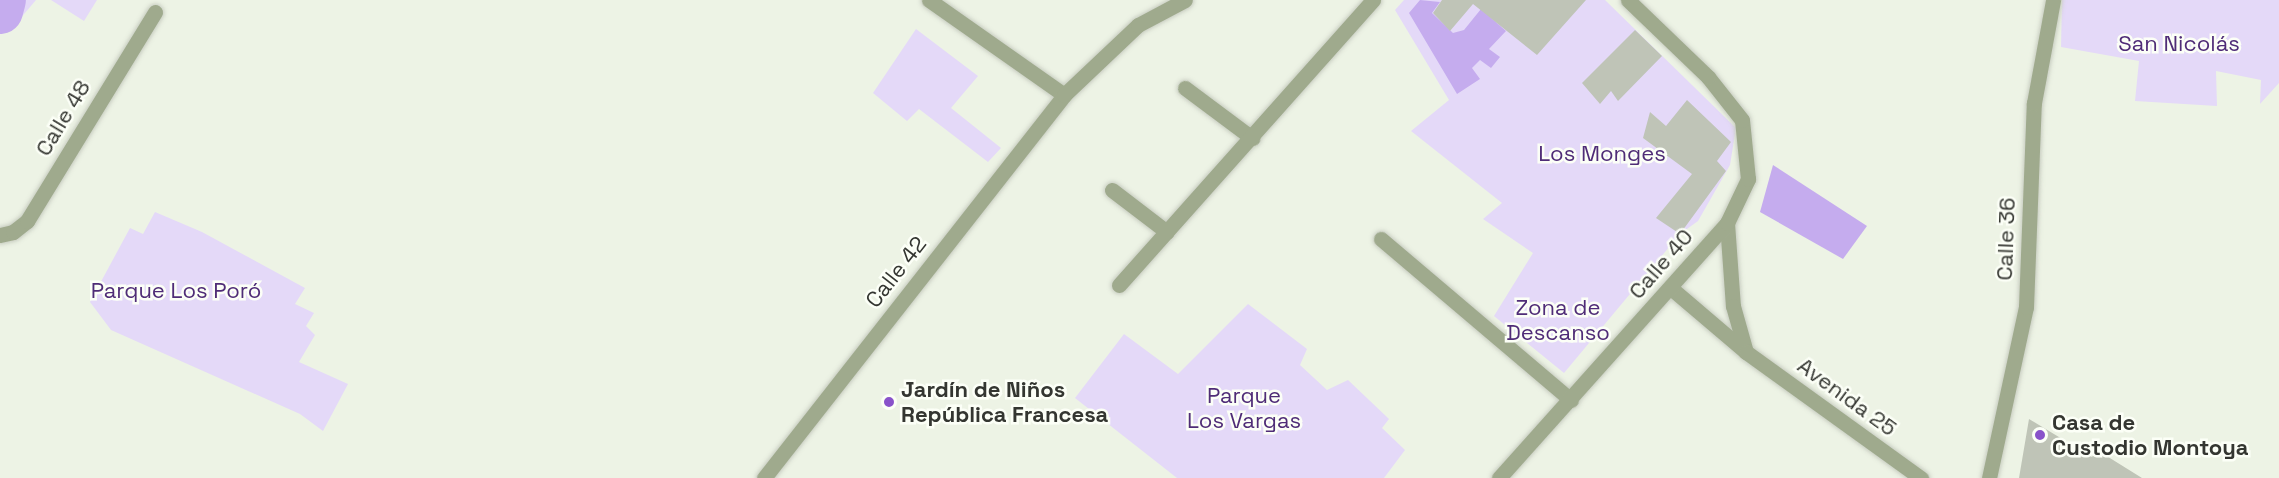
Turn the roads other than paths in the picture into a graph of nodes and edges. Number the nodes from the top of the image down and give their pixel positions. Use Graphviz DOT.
graph roads {
  1 [pos="929,0"];
  2 [pos="1185,0"];
  3 [pos="1373,0"];
  4 [pos="1628,0"];
  5 [pos="2053,0"];
  6 [pos="155,12"];
  7 [pos="1185,88"];
  8 [pos="1064,95"];
  9 [pos="1252,138"];
  10 [pos="1112,190"];
  11 [pos="1727,223"];
  12 [pos="1167,232"];
  13 [pos="0,235"];
  14 [pos="1381,239"];
  15 [pos="1119,285"];
  16 [pos="1672,289"];
  17 [pos="1746,352"];
  18 [pos="1571,400"];
  19 [pos="764,478"];
  20 [pos="1499,478"];
  21 [pos="1921,478"];
  22 [pos="1989,478"];
  1 -- 8 [label="street"];
  2 -- 8 [label="street, Calle 42"];
  3 -- 9 [label="street"];
  4 -- 11 [label="street, Calle 40"];
  5 -- 22 [label="street, Calle 36"];
  6 -- 13 [label="street, Calle 48"];
  7 -- 9 [label="street"];
  8 -- 19 [label="street, Calle 42"];
  9 -- 12 [label="street"];
  10 -- 12 [label="street"];
  11 -- 16 [label="street, Calle 40"];
  11 -- 17 [label="street"];
  12 -- 15 [label="street"];
  14 -- 18 [label="street"];
  16 -- 17 [label="street, Avenida 25"];
  16 -- 18 [label="street, Calle 40"];
  17 -- 21 [label="street, Avenida 25"];
  18 -- 20 [label="street, Calle 40"];
}
